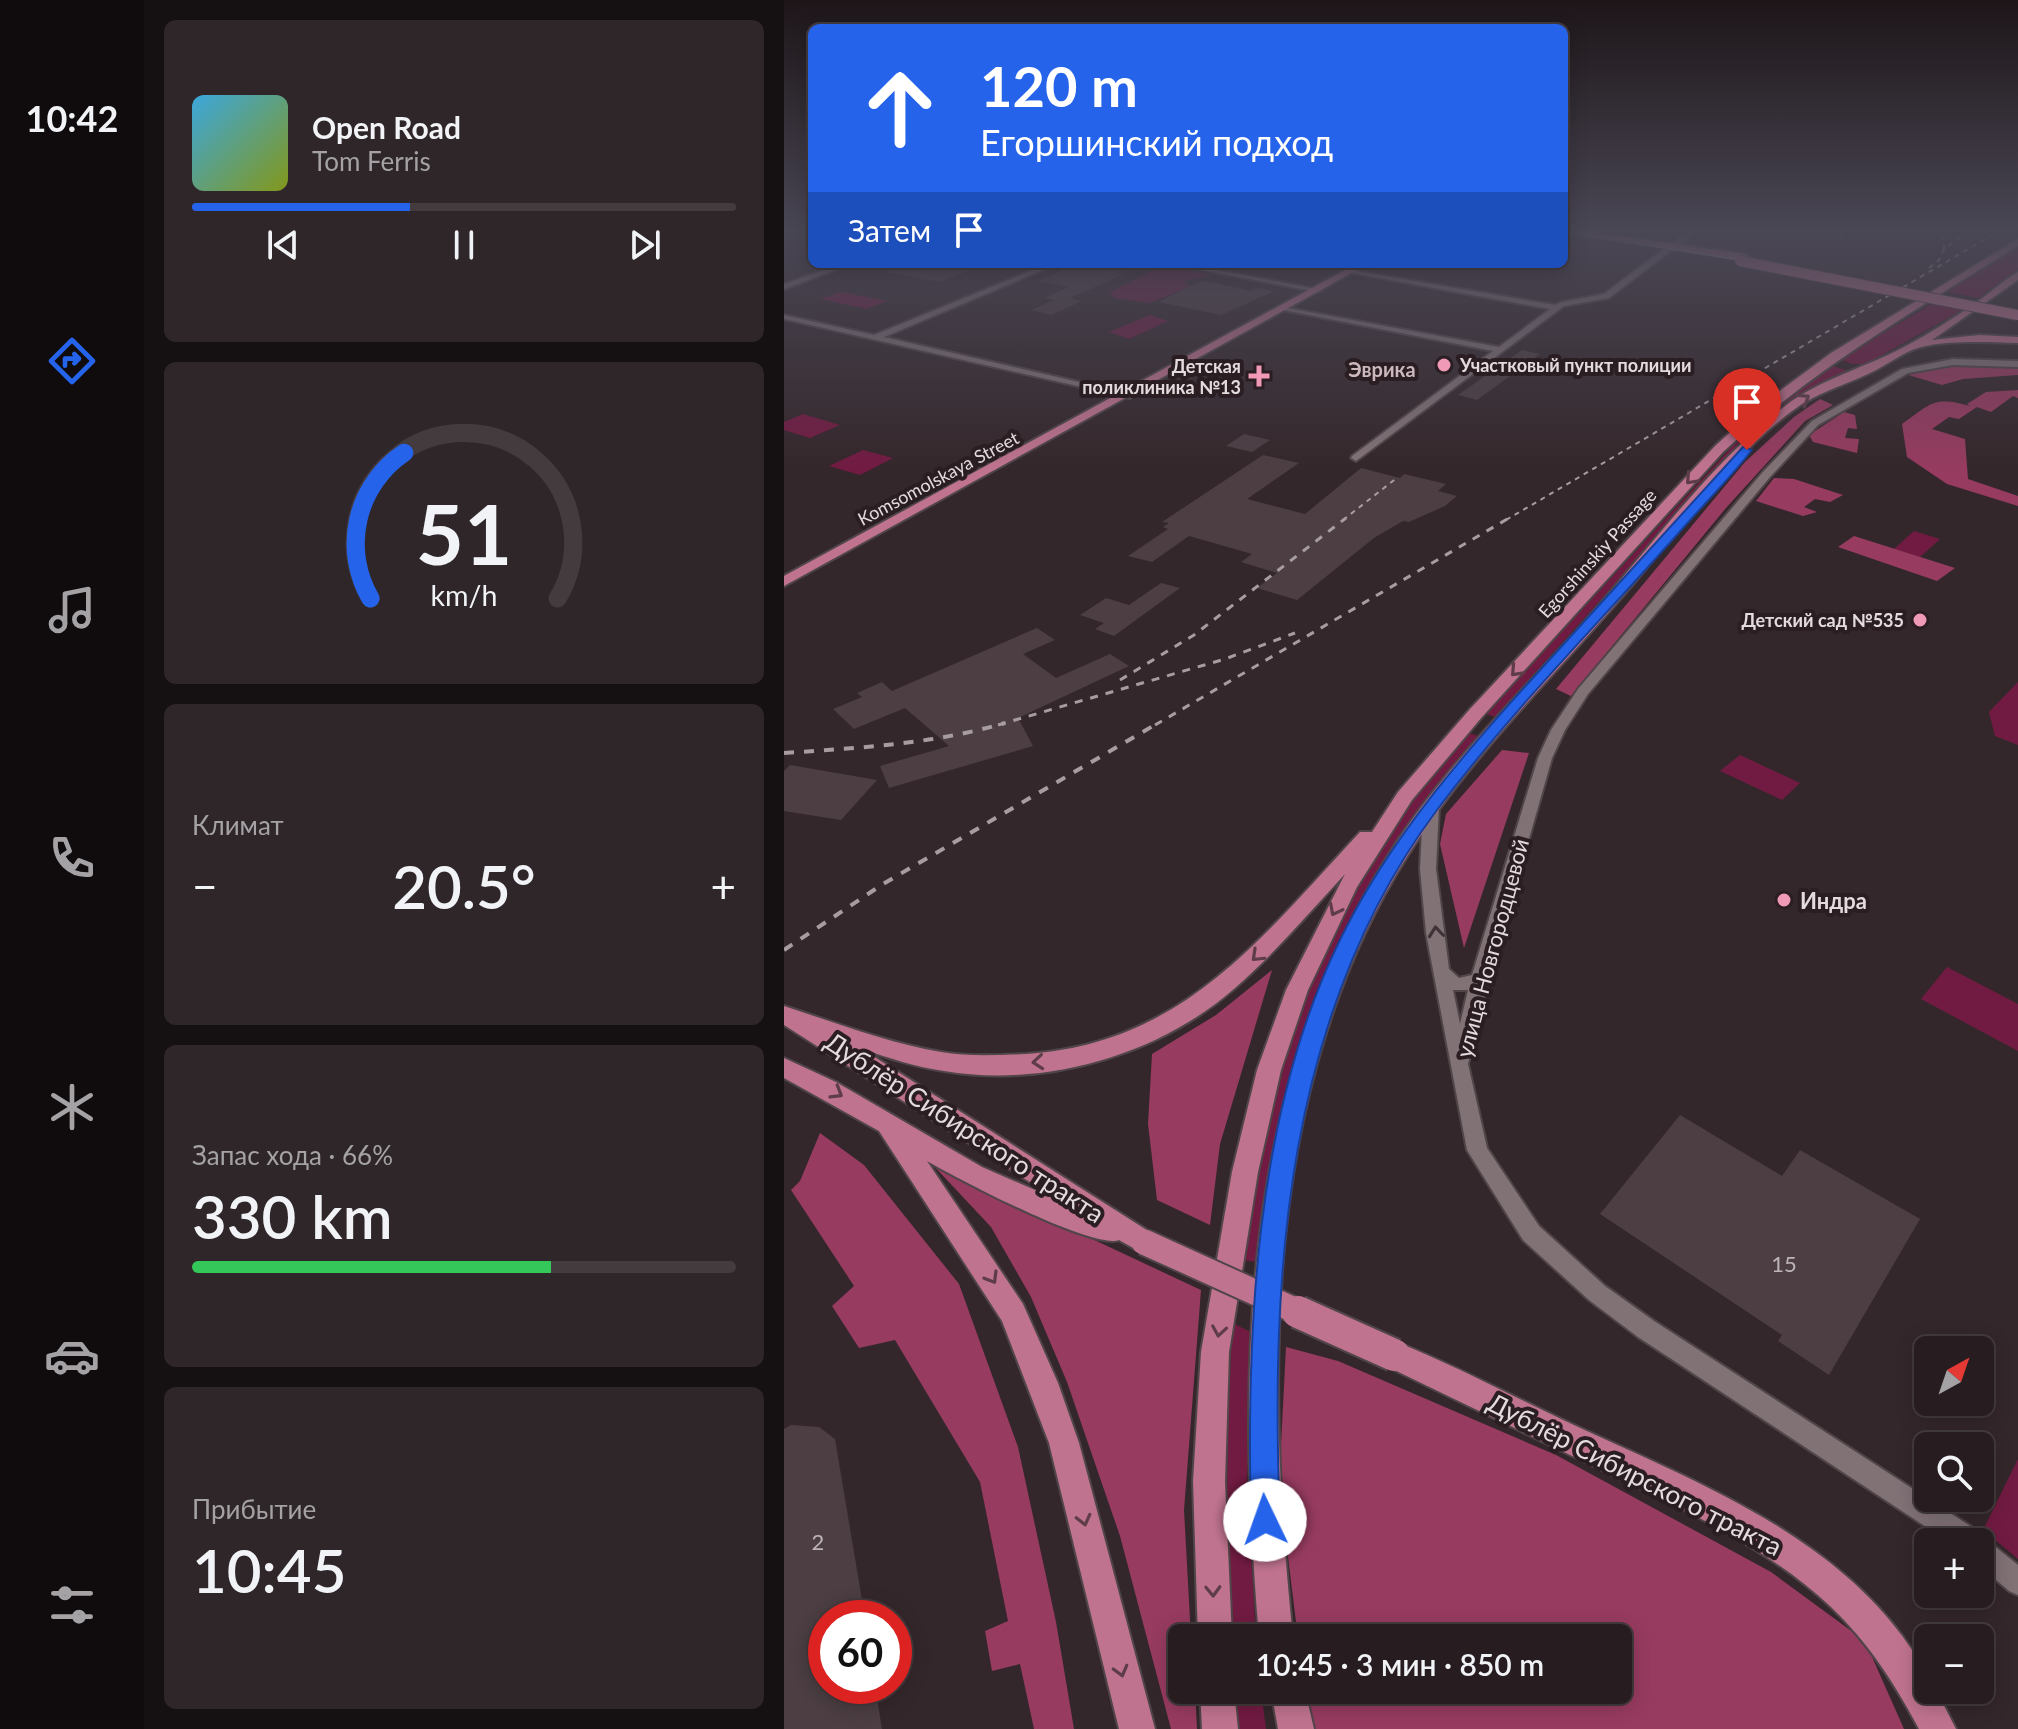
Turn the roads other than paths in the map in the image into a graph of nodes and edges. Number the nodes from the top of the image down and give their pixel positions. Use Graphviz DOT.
graph roads {
  1 [pos="946,309"];
  2 [pos="1282,309"];
  3 [pos="1556,309"];
  4 [pos="1917,309"];
  5 [pos="1977,309"];
  6 [pos="1996,309"];
  7 [pos="2018,313"];
  8 [pos="784,317"];
  9 [pos="875,338"];
  10 [pos="2018,338"];
  11 [pos="1500,350"];
  12 [pos="1894,357"];
  13 [pos="1840,362"];
  14 [pos="2018,364"];
  15 [pos="1875,366"];
  16 [pos="1127,396"];
  17 [pos="1356,458"];
  18 [pos="784,582"];
  19 [pos="1405,796"];
  20 [pos="1431,807"];
  21 [pos="1440,971"];
  22 [pos="1480,979"];
  23 [pos="793,1019"];
  24 [pos="1459,1064"];
  25 [pos="784,1067"];
  26 [pos="888,1124"];
  27 [pos="1144,1242"];
  28 [pos="1951,1528"];
  29 [pos="1994,1561"];
  30 [pos="2018,1582"];
  31 [pos="1214,1624"];
  32 [pos="1275,1624"];
  33 [pos="1218,1704"];
  34 [pos="1283,1704"];
  35 [pos="1291,1704"];
  36 [pos="1137,1729"];
  37 [pos="1220,1729"];
  38 [pos="1286,1729"];
  39 [pos="1296,1729"];
  40 [pos="1938,1729"];
  1 -- 9 [label="street"];
  2 -- 11 [label="street"];
  2 -- 16 [label="main road, Komsomolskaya Street"];
  3 -- 11 [label="street"];
  4 -- 13 [label="main road, Egorshinskiy Passage"];
  5 -- 10 [label="main road"];
  5 -- 12 [label="main road"];
  6 -- 7 [label="main road, bridge"];
  8 -- 9 [label="street"];
  9 -- 16 [label="street"];
  10 -- 12 [label="main road"];
  11 -- 17 [label="street"];
  12 -- 15 [label="main road"];
  13 -- 15 [label="main road"];
  13 -- 19 [label="main road, Egorshinskiy Passage, one-way"];
  14 -- 22 [label="street, улица Новгородцевой"];
  20 -- 15 [label="main road, one-way"];
  16 -- 18 [label="main road, Komsomolskaya Street"];
  19 -- 23 [label="main road, one-way"];
  19 -- 31 [label="main road, one-way"];
  21 -- 20 [label="street, one-way"];
  20 -- 32 [label="main road"];
  21 -- 22 [label="street"];
  21 -- 24 [label="street"];
  22 -- 24 [label="street, улица Новгородцевой"];
  23 -- 27 [label="main road, Дублёр Сибирского тракта"];
  24 -- 28 [label="street, улица Новгородцевой"];
  25 -- 26 [label="main road, Дублёр Сибирского тракта, one-way"];
  26 -- 27 [label="main road, Дублёр Сибирского тракта"];
  26 -- 36 [label="main road, Дублёр Сибирского тракта, one-way"];
  27 -- 40 [label="main road, Дублёр Сибирского тракта, bridge"];
  29 -- 30 [label="street"];
  33 -- 37 [label="main road"];
  34 -- 38 [label="main road"];
  35 -- 39 [label="main road"];
}
